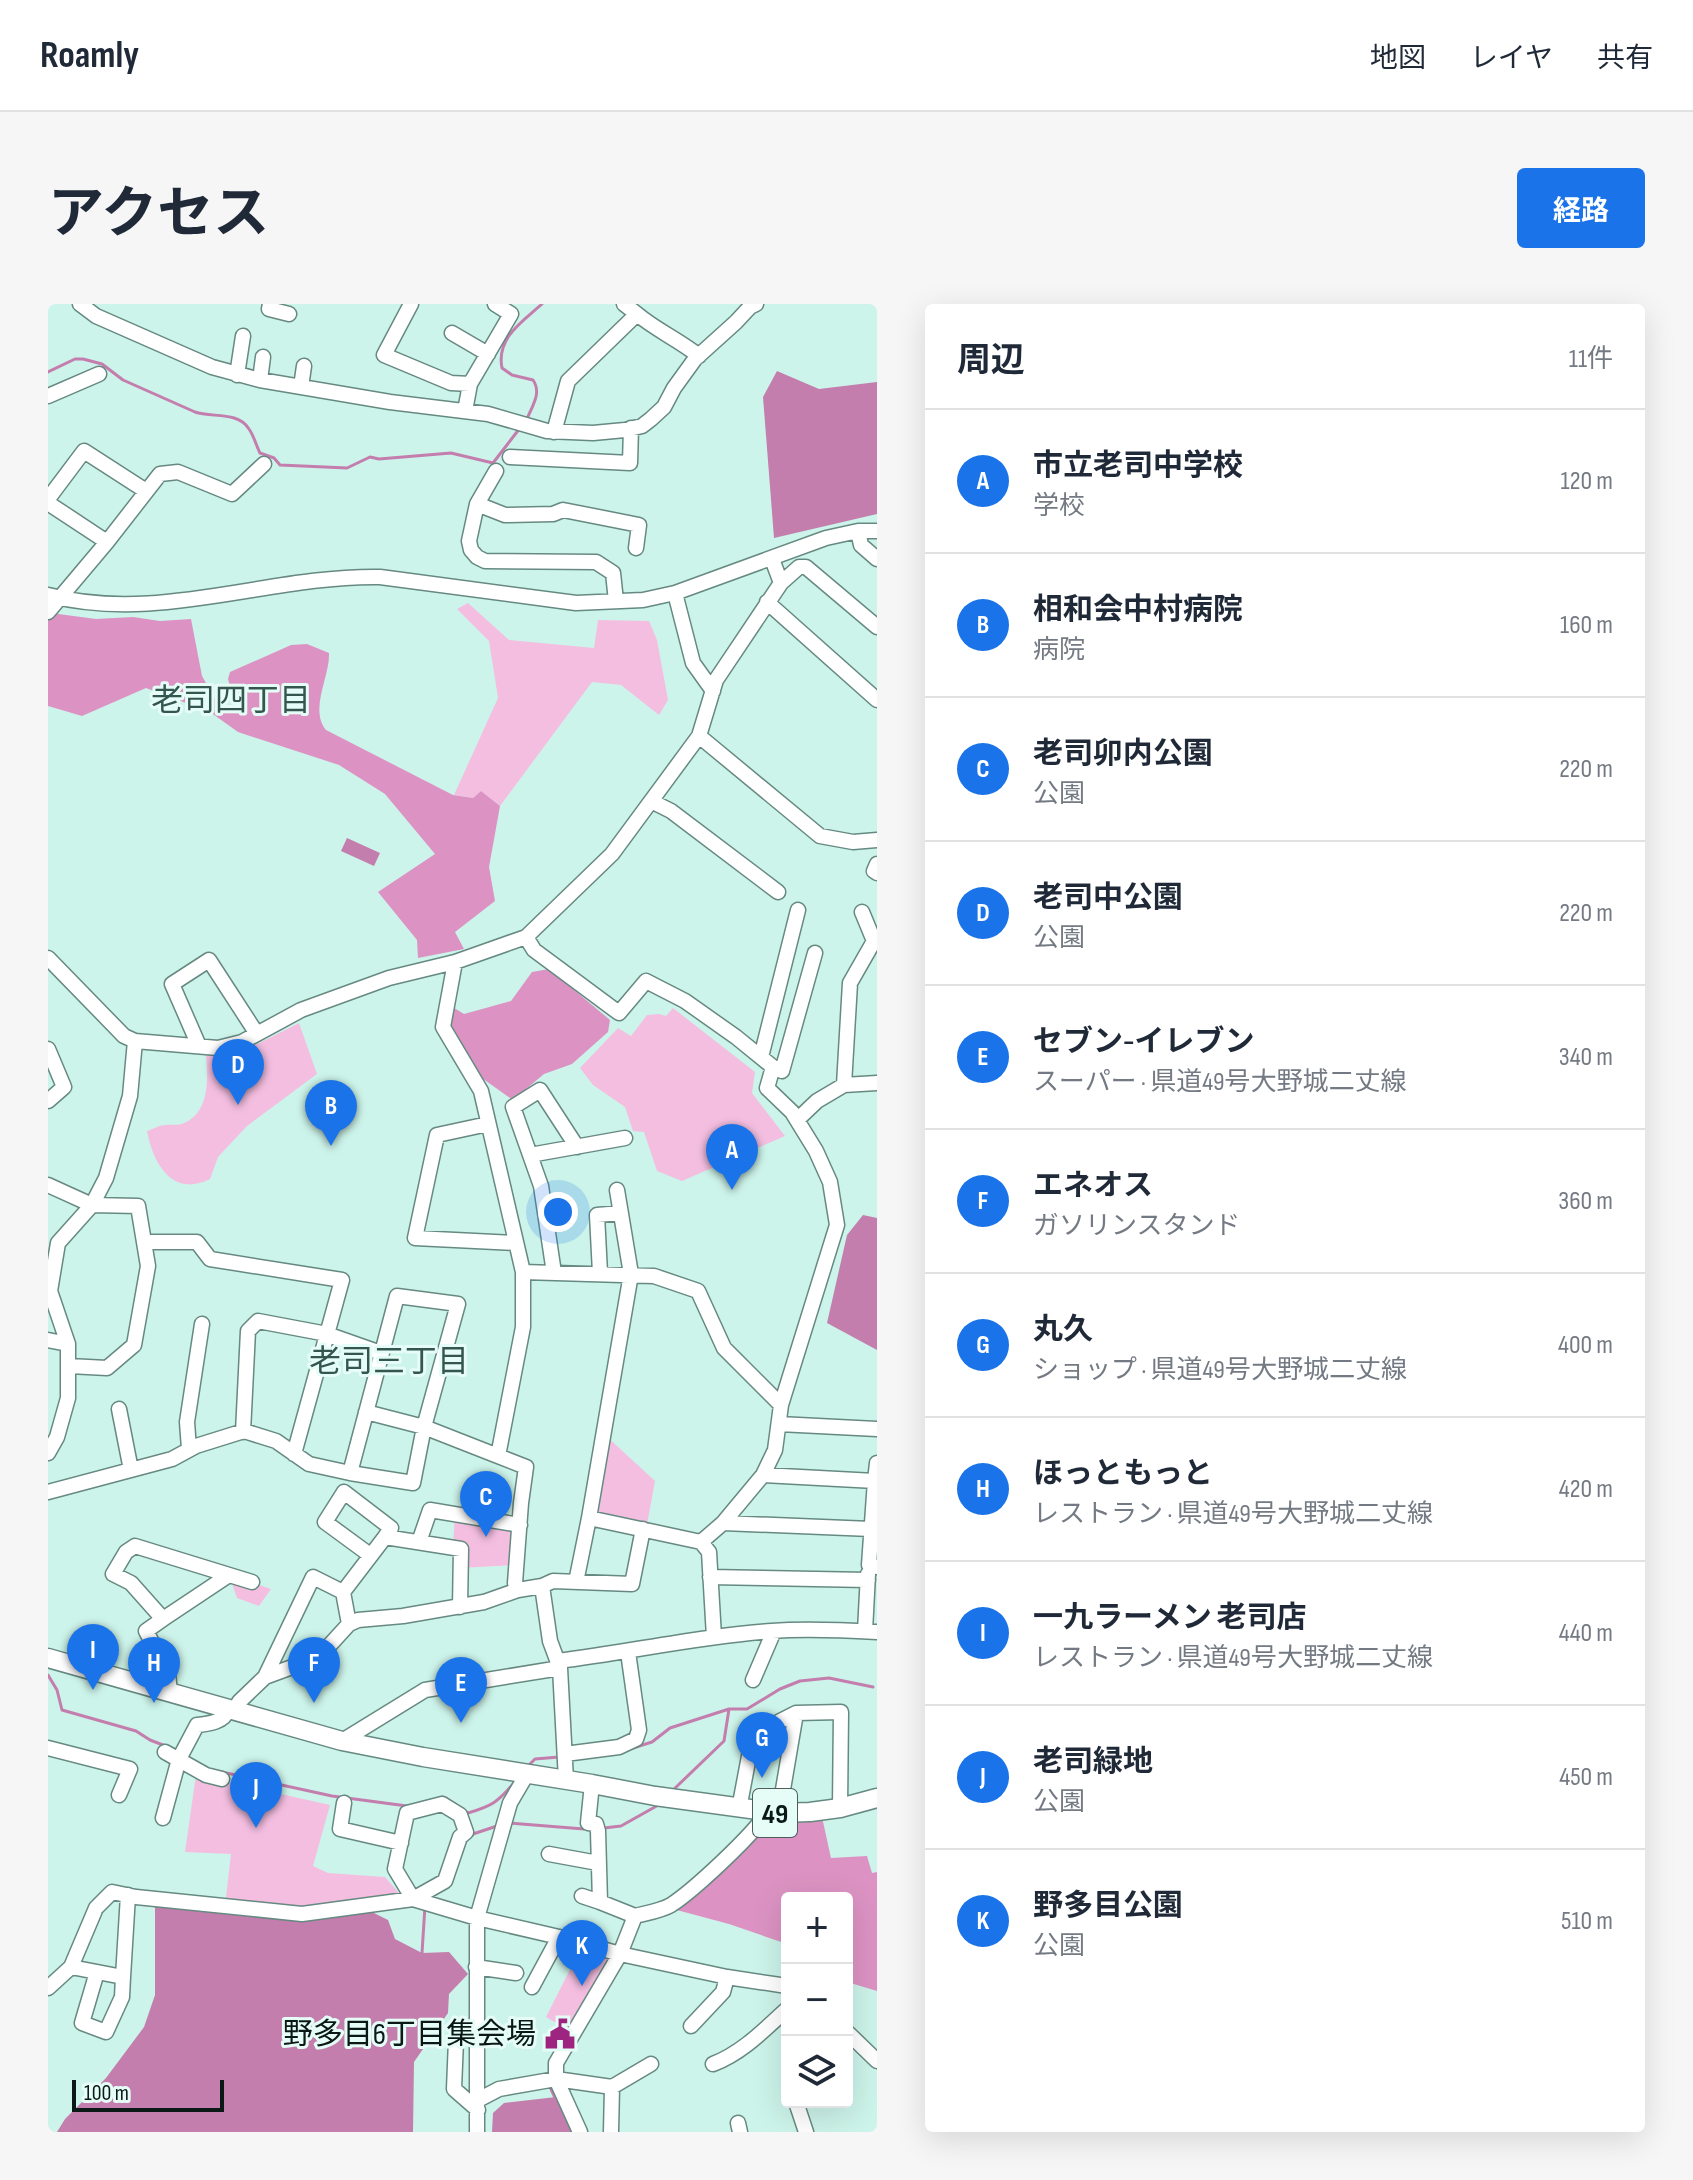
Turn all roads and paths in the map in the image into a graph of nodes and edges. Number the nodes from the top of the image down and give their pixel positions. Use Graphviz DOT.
graph roads {
  1 [pos="80,304"];
  2 [pos="270,304"];
  3 [pos="411,304"];
  4 [pos="495,304"];
  5 [pos="624,304"];
  6 [pos="756,304"];
  7 [pos="289,314"];
  8 [pos="637,314"];
  9 [pos="452,333"];
  10 [pos="243,336"];
  11 [pos="488,354"];
  12 [pos="699,356"];
  13 [pos="263,357"];
  14 [pos="304,366"];
  15 [pos="99,374"];
  16 [pos="237,375"];
  17 [pos="260,380"];
  18 [pos="470,384"];
  19 [pos="301,387"];
  20 [pos="48,396"];
  21 [pos="465,411"];
  22 [pos="631,428"];
  23 [pos="554,432"];
  24 [pos="510,457"];
  25 [pos="264,464"];
  26 [pos="496,471"];
  27 [pos="146,491"];
  28 [pos="48,501"];
  29 [pos="477,504"];
  30 [pos="858,531"];
  31 [pos="877,531"];
  32 [pos="107,542"];
  33 [pos="636,548"];
  34 [pos="772,559"];
  35 [pos="877,559"];
  36 [pos="781,583"];
  37 [pos="675,593"];
  38 [pos="54,596"];
  39 [pos="616,601"];
  40 [pos="767,602"];
  41 [pos="48,612"];
  42 [pos="877,627"];
  43 [pos="713,691"];
  44 [pos="877,700"];
  45 [pos="699,736"];
  46 [pos="651,801"];
  47 [pos="877,840"];
  48 [pos="877,864"];
  49 [pos="877,873"];
  50 [pos="778,892"];
  51 [pos="798,910"];
  52 [pos="862,912"];
  53 [pos="526,937"];
  54 [pos="815,953"];
  55 [pos="48,958"];
  56 [pos="455,962"];
  57 [pos="257,1034"];
  58 [pos="135,1041"];
  59 [pos="199,1046"];
  60 [pos="48,1049"];
  61 [pos="761,1057"];
  62 [pos="773,1067"];
  63 [pos="877,1083"];
  64 [pos="844,1085"];
  65 [pos="48,1101"];
  66 [pos="797,1120"];
  67 [pos="488,1124"];
  68 [pos="625,1138"];
  69 [pos="577,1147"];
  70 [pos="530,1155"];
  71 [pos="48,1185"];
  72 [pos="617,1190"];
  73 [pos="92,1205"];
  74 [pos="621,1213"];
  75 [pos="144,1242"];
  76 [pos="516,1243"];
  77 [pos="523,1272"];
  78 [pos="554,1273"];
  79 [pos="600,1273"];
  80 [pos="631,1274"];
  81 [pos="202,1324"];
  82 [pos="327,1334"];
  83 [pos="48,1340"];
  84 [pos="68,1344"];
  85 [pos="381,1353"];
  86 [pos="69,1366"];
  87 [pos="781,1405"];
  88 [pos="119,1409"];
  89 [pos="366,1412"];
  90 [pos="779,1424"];
  91 [pos="424,1427"];
  92 [pos="877,1429"];
  93 [pos="243,1432"];
  94 [pos="189,1449"];
  95 [pos="48,1453"];
  96 [pos="294,1454"];
  97 [pos="498,1456"];
  98 [pos="877,1463"];
  99 [pos="131,1470"];
  100 [pos="350,1473"];
  101 [pos="763,1475"];
  102 [pos="875,1481"];
  103 [pos="48,1492"];
  104 [pos="589,1518"];
  105 [pos="723,1523"];
  106 [pos="520,1525"];
  107 [pos="643,1529"];
  108 [pos="871,1529"];
  109 [pos="385,1537"];
  110 [pos="419,1542"];
  111 [pos="701,1542"];
  112 [pos="370,1555"];
  113 [pos="871,1571"];
  114 [pos="229,1575"];
  115 [pos="710,1577"];
  116 [pos="252,1582"];
  117 [pos="576,1582"];
  118 [pos="542,1586"];
  119 [pos="518,1590"];
  120 [pos="343,1592"];
  121 [pos="460,1607"];
  122 [pos="163,1619"];
  123 [pos="349,1624"];
  124 [pos="774,1631"];
  125 [pos="871,1631"];
  126 [pos="714,1637"];
  127 [pos="628,1652"];
  128 [pos="48,1658"];
  129 [pos="559,1664"];
  130 [pos="265,1677"];
  131 [pos="753,1680"];
  132 [pos="170,1693"];
  133 [pos="232,1711"];
  134 [pos="796,1713"];
  135 [pos="342,1741"];
  136 [pos="48,1748"];
  137 [pos="176,1754"];
  138 [pos="565,1766"];
  139 [pos="522,1773"];
  140 [pos="222,1779"];
  141 [pos="592,1784"];
  142 [pos="119,1795"];
  143 [pos="877,1798"];
  144 [pos="344,1803"];
  145 [pos="840,1808"];
  146 [pos="739,1809"];
  147 [pos="773,1813"];
  148 [pos="163,1818"];
  149 [pos="401,1843"];
  150 [pos="549,1854"];
  151 [pos="598,1863"];
  152 [pos="128,1895"];
  153 [pos="582,1896"];
  154 [pos="413,1899"];
  155 [pos="600,1902"];
  156 [pos="635,1916"];
  157 [pos="477,1918"];
  158 [pos="559,1937"];
  159 [pos="620,1954"];
  160 [pos="71,1967"];
  161 [pos="476,1967"];
  162 [pos="97,1972"];
  163 [pos="516,1973"];
  164 [pos="123,1977"];
  165 [pos="727,1977"];
  166 [pos="781,1985"];
  167 [pos="532,1987"];
  168 [pos="48,1988"];
  169 [pos="781,2014"];
  170 [pos="691,2026"];
  171 [pos="851,2036"];
  172 [pos="456,2040"];
  173 [pos="877,2061"];
  174 [pos="651,2064"];
  175 [pos="713,2064"];
  176 [pos="556,2079"];
  177 [pos="612,2087"];
  178 [pos="478,2105"];
  179 [pos="798,2108"];
  180 [pos="477,2132"];
  181 [pos="580,2132"];
  182 [pos="611,2132"];
  183 [pos="806,2132"];
  1 -- 16 [label="street"];
  2 -- 7 [label="street"];
  3 -- 18 [label="street"];
  4 -- 11 [label="street"];
  5 -- 8 [label="street"];
  6 -- 12 [label="street"];
  8 -- 12 [label="street"];
  8 -- 23 [label="street"];
  9 -- 11 [label="street"];
  10 -- 16 [label="street"];
  11 -- 18 [label="street"];
  12 -- 22 [label="street"];
  13 -- 17 [label="street"];
  14 -- 19 [label="street"];
  15 -- 20 [label="street"];
  16 -- 17 [label="street"];
  17 -- 19 [label="street"];
  18 -- 21 [label="street"];
  19 -- 21 [label="street"];
  21 -- 23 [label="street"];
  22 -- 23 [label="street"];
  22 -- 24 [label="street"];
  25 -- 27 [label="street"];
  26 -- 29 [label="street"];
  27 -- 28 [label="street"];
  27 -- 32 [label="street"];
  28 -- 32 [label="street"];
  29 -- 33 [label="street"];
  29 -- 39 [label="street"];
  30 -- 31 [label="street"];
  30 -- 34 [label="street"];
  30 -- 35 [label="street"];
  32 -- 38 [label="street"];
  34 -- 36 [label="street"];
  34 -- 37 [label="street"];
  36 -- 40 [label="street"];
  36 -- 42 [label="street"];
  37 -- 39 [label="street"];
  37 -- 43 [label="street"];
  38 -- 39 [label="street"];
  38 -- 41 [label="street"];
  40 -- 43 [label="street"];
  40 -- 44 [label="street"];
  43 -- 45 [label="street"];
  45 -- 46 [label="street"];
  45 -- 47 [label="street"];
  46 -- 50 [label="street"];
  46 -- 53 [label="street"];
  48 -- 49 [label="street"];
  51 -- 61 [label="street"];
  52 -- 64 [label="street"];
  53 -- 56 [label="street"];
  53 -- 61 [label="street"];
  54 -- 62 [label="street"];
  55 -- 58 [label="street"];
  56 -- 57 [label="street"];
  56 -- 67 [label="street"];
  57 -- 59 [label="street"];
  57 -- 59 [label="street"];
  58 -- 59 [label="street"];
  58 -- 73 [label="street"];
  60 -- 65 [label="street"];
  61 -- 62 [label="street"];
  62 -- 66 [label="street"];
  63 -- 64 [label="street"];
  64 -- 66 [label="street"];
  66 -- 87 [label="street"];
  67 -- 76 [label="street"];
  67 -- 76 [label="street"];
  68 -- 69 [label="street"];
  69 -- 70 [label="street"];
  69 -- 70 [label="street"];
  70 -- 78 [label="street"];
  71 -- 73 [label="street"];
  72 -- 74 [label="street"];
  73 -- 75 [label="street"];
  73 -- 84 [label="street"];
  74 -- 79 [label="street"];
  74 -- 80 [label="street"];
  75 -- 82 [label="street"];
  75 -- 86 [label="street"];
  76 -- 77 [label="street"];
  77 -- 78 [label="street"];
  77 -- 97 [label="street"];
  78 -- 79 [label="street"];
  79 -- 80 [label="street"];
  80 -- 87 [label="street"];
  80 -- 104 [label="street"];
  81 -- 94 [label="street"];
  82 -- 85 [label="street"];
  82 -- 93 [label="street"];
  82 -- 96 [label="street"];
  83 -- 84 [label="street"];
  84 -- 86 [label="street"];
  85 -- 89 [label="street"];
  85 -- 91 [label="street"];
  86 -- 95 [label="street"];
  87 -- 90 [label="street"];
  88 -- 99 [label="street"];
  89 -- 91 [label="street"];
  89 -- 100 [label="street"];
  90 -- 92 [label="street"];
  90 -- 101 [label="street"];
  91 -- 97 [label="street"];
  91 -- 100 [label="street"];
  93 -- 94 [label="street"];
  93 -- 96 [label="street"];
  94 -- 99 [label="street"];
  96 -- 100 [label="street"];
  97 -- 106 [label="street"];
  98 -- 102 [label="street"];
  99 -- 103 [label="street"];
  101 -- 102 [label="street"];
  101 -- 105 [label="street"];
  102 -- 108 [label="street"];
  104 -- 107 [label="street"];
  104 -- 117 [label="street"];
  105 -- 108 [label="street"];
  105 -- 111 [label="street"];
  106 -- 110 [label="street"];
  106 -- 119 [label="street"];
  107 -- 111 [label="street"];
  107 -- 117 [label="street"];
  108 -- 113 [label="street"];
  109 -- 110 [label="street"];
  109 -- 112 [label="street"];
  109 -- 112 [label="street"];
  110 -- 121 [label="street"];
  111 -- 115 [label="street"];
  112 -- 120 [label="street"];
  113 -- 115 [label="street"];
  113 -- 125 [label="street"];
  114 -- 116 [label="street"];
  114 -- 122 [label="street"];
  114 -- 122 [label="street"];
  115 -- 126 [label="street"];
  117 -- 118 [label="street"];
  118 -- 119 [label="street"];
  118 -- 129 [label="street"];
  119 -- 121 [label="street"];
  120 -- 123 [label="street"];
  120 -- 130 [label="street"];
  121 -- 123 [label="street"];
  122 -- 132 [label="street"];
  123 -- 130 [label="street"];
  124 -- 125 [label="street"];
  124 -- 126 [label="street"];
  124 -- 131 [label="street"];
  126 -- 127 [label="street"];
  127 -- 129 [label="street"];
  127 -- 138 [label="street"];
  128 -- 132 [label="main road, 49"];
  129 -- 135 [label="street"];
  129 -- 138 [label="street"];
  130 -- 133 [label="street"];
  132 -- 133 [label="main road, 49"];
  133 -- 135 [label="main road, 49"];
  133 -- 137 [label="street"];
  134 -- 145 [label="street"];
  134 -- 146 [label="street"];
  134 -- 147 [label="street"];
  135 -- 139 [label="main road, 49"];
  136 -- 142 [label="street"];
  137 -- 140 [label="street"];
  137 -- 148 [label="street"];
  138 -- 139 [label="main road, 49"];
  138 -- 141 [label="main road, 49"];
  139 -- 157 [label="street"];
  141 -- 146 [label="main road, 49"];
  141 -- 151 [label="street"];
  143 -- 145 [label="main road, 49"];
  144 -- 149 [label="street"];
  145 -- 147 [label="main road, 49"];
  146 -- 147 [label="main road, 49"];
  147 -- 156 [label="street"];
  149 -- 154 [label="street"];
  149 -- 154 [label="street"];
  150 -- 151 [label="street"];
  151 -- 155 [label="street"];
  152 -- 154 [label="street"];
  152 -- 160 [label="street"];
  152 -- 164 [label="street"];
  153 -- 155 [label="street"];
  154 -- 157 [label="street"];
  155 -- 156 [label="street"];
  156 -- 159 [label="street"];
  157 -- 158 [label="street"];
  157 -- 161 [label="street"];
  158 -- 159 [label="street"];
  158 -- 167 [label="street"];
  159 -- 165 [label="street"];
  159 -- 176 [label="street"];
  160 -- 162 [label="street"];
  160 -- 168 [label="street"];
  161 -- 163 [label="street"];
  161 -- 178 [label="street"];
  162 -- 164 [label="street"];
  162 -- 164 [label="street"];
  165 -- 166 [label="street"];
  165 -- 170 [label="street"];
  169 -- 175 [label="street"];
  171 -- 173 [label="street"];
  172 -- 178 [label="street"];
  174 -- 177 [label="street"];
  176 -- 177 [label="street"];
  176 -- 178 [label="street"];
  176 -- 181 [label="street"];
  177 -- 182 [label="street"];
  178 -- 180 [label="street"];
  179 -- 183 [label="street"];
}
